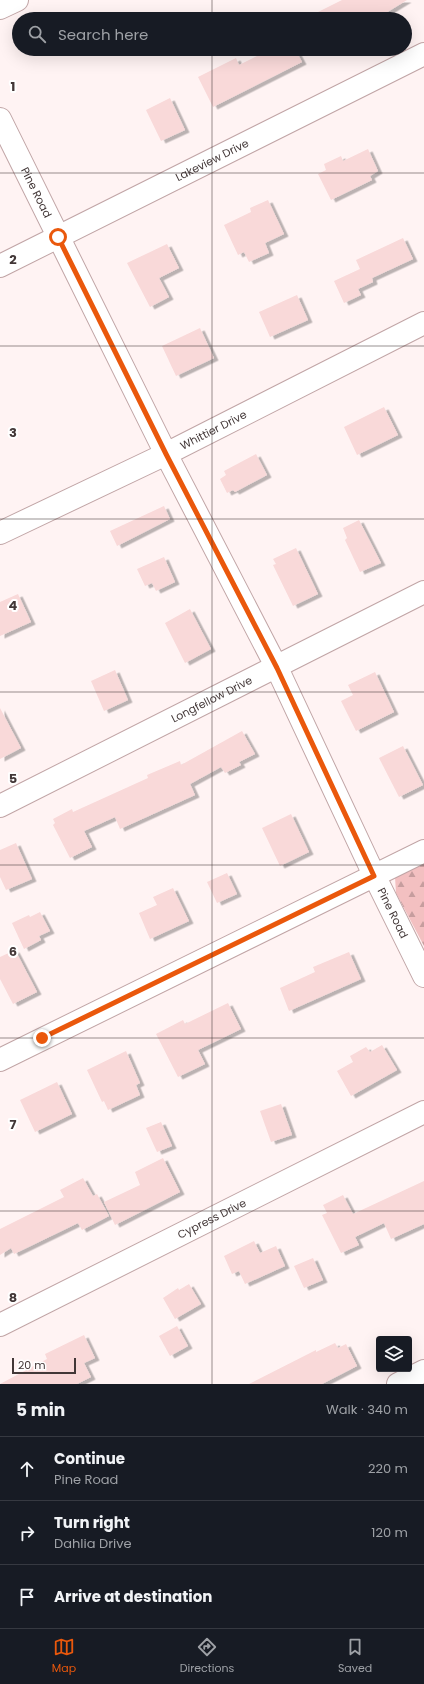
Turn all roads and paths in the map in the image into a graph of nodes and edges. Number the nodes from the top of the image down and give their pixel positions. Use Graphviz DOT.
graph roads {
  1 [pos="17,0"];
  2 [pos="0,8"];
  3 [pos="424,54"];
  4 [pos="0,119"];
  5 [pos="58,237"];
  6 [pos="0,266"];
  7 [pos="424,323"];
  8 [pos="166,454"];
  9 [pos="0,533"];
  10 [pos="424,592"];
  11 [pos="277,668"];
  12 [pos="0,806"];
  13 [pos="424,852"];
  14 [pos="374,876"];
  15 [pos="424,976"];
  16 [pos="0,1060"];
  17 [pos="424,1112"];
  18 [pos="0,1325"];
  19 [pos="424,1370"];
  20 [pos="398,1384"];
  1 -- 2 [label="street"];
  3 -- 5 [label="street, Lakeview Drive"];
  4 -- 5 [label="street, Pine Road"];
  5 -- 6 [label="street, Lakeview Drive"];
  5 -- 8 [label="street, Pine Road"];
  7 -- 8 [label="street, Whittier Drive"];
  8 -- 9 [label="street, Whittier Drive"];
  8 -- 11 [label="street, Pine Road"];
  10 -- 11 [label="street, Longfellow Drive"];
  11 -- 12 [label="street, Longfellow Drive"];
  11 -- 14 [label="street, Pine Road"];
  13 -- 14 [label="street"];
  14 -- 15 [label="street, Pine Road"];
  14 -- 16 [label="street"];
  17 -- 18 [label="street, Cypress Drive"];
  19 -- 20 [label="street"];
}
